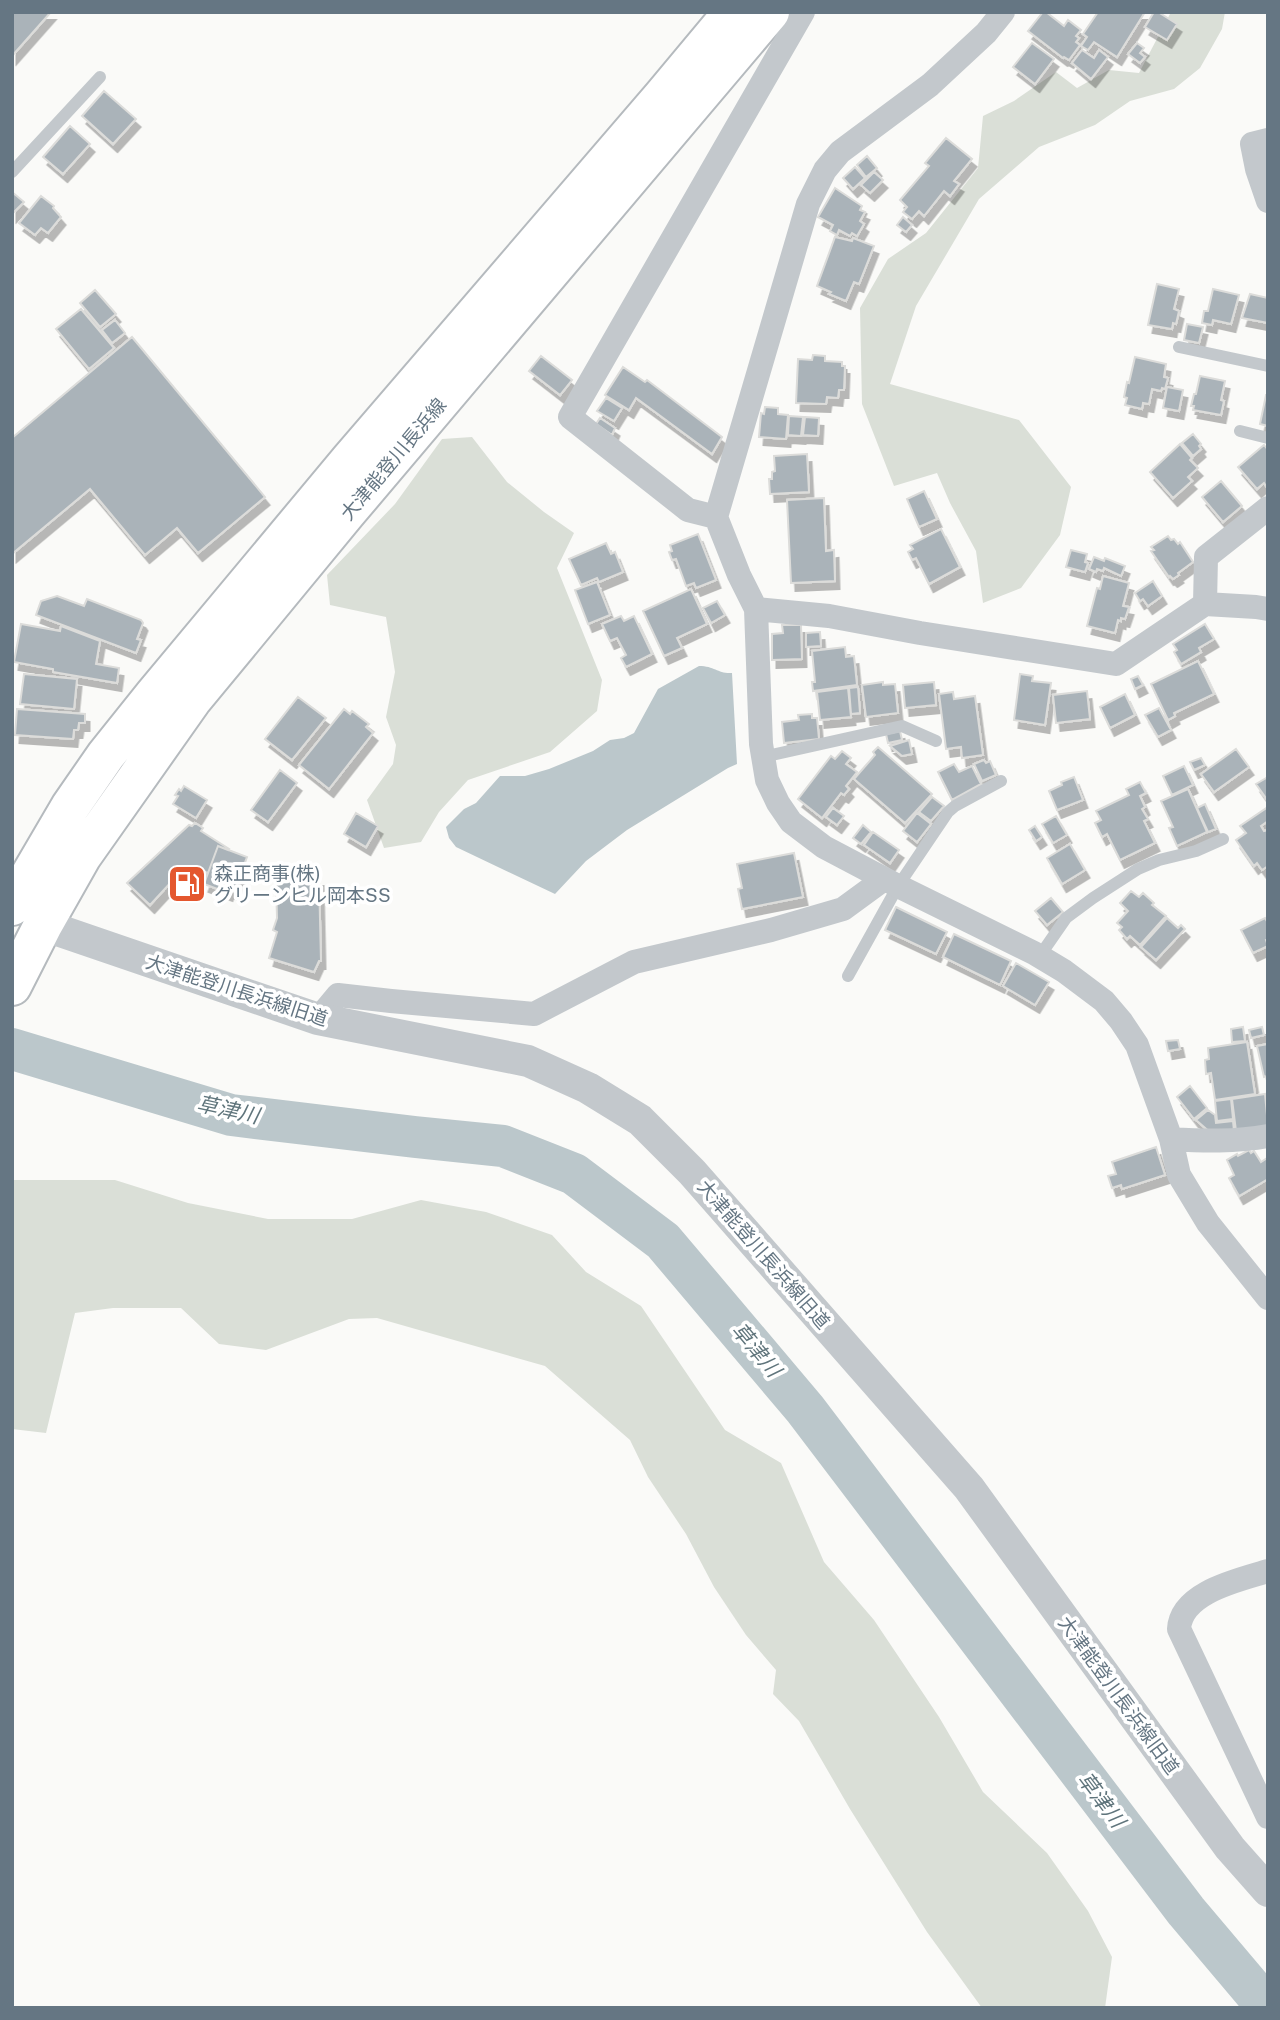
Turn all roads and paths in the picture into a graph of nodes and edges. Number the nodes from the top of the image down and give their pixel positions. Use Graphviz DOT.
graph roads {
  1 [pos="733,12"];
  2 [pos="770,12"];
  3 [pos="803,12"];
  4 [pos="1003,12"];
  5 [pos="100,77"];
  6 [pos="1268,140"];
  7 [pos="12,172"];
  8 [pos="1268,201"];
  9 [pos="1179,347"];
  10 [pos="1268,366"];
  11 [pos="1240,431"];
  12 [pos="1268,438"];
  13 [pos="1268,508"];
  14 [pos="716,517"];
  15 [pos="1205,604"];
  16 [pos="756,609"];
  17 [pos="1268,610"];
  18 [pos="936,741"];
  19 [pos="763,757"];
  20 [pos="1001,782"];
  21 [pos="1223,839"];
  22 [pos="891,882"];
  23 [pos="28,915"];
  24 [pos="1040,957"];
  25 [pos="848,976"];
  26 [pos="13,984"];
  27 [pos="318,1020"];
  28 [pos="1268,1136"];
  29 [pos="1171,1139"];
  30 [pos="1268,1298"];
  31 [pos="1268,1571"];
  32 [pos="1268,1817"];
  33 [pos="1268,1891"];
  1 -- 23 [label="main road, 大津能登川長浜線"];
  2 -- 23 [label="main road, 大津能登川長浜線"];
  3 -- 14 [label="street"];
  4 -- 14 [label="street"];
  5 -- 7 [label="lane"];
  6 -- 8 [label="street"];
  9 -- 10 [label="lane"];
  11 -- 12 [label="lane"];
  13 -- 15 [label="street"];
  14 -- 16 [label="street"];
  15 -- 16 [label="street"];
  15 -- 17 [label="street"];
  16 -- 19 [label="street"];
  18 -- 19 [label="lane"];
  19 -- 22 [label="street"];
  20 -- 22 [label="lane"];
  21 -- 24 [label="lane"];
  22 -- 24 [label="street"];
  22 -- 25 [label="lane"];
  22 -- 27 [label="street"];
  23 -- 26 [label="main road"];
  23 -- 27 [label="street, 大津能登川長浜線旧道"];
  24 -- 29 [label="street"];
  27 -- 33 [label="street, 大津能登川長浜線旧道"];
  28 -- 29 [label="street"];
  29 -- 30 [label="street"];
  31 -- 32 [label="street"];
}
